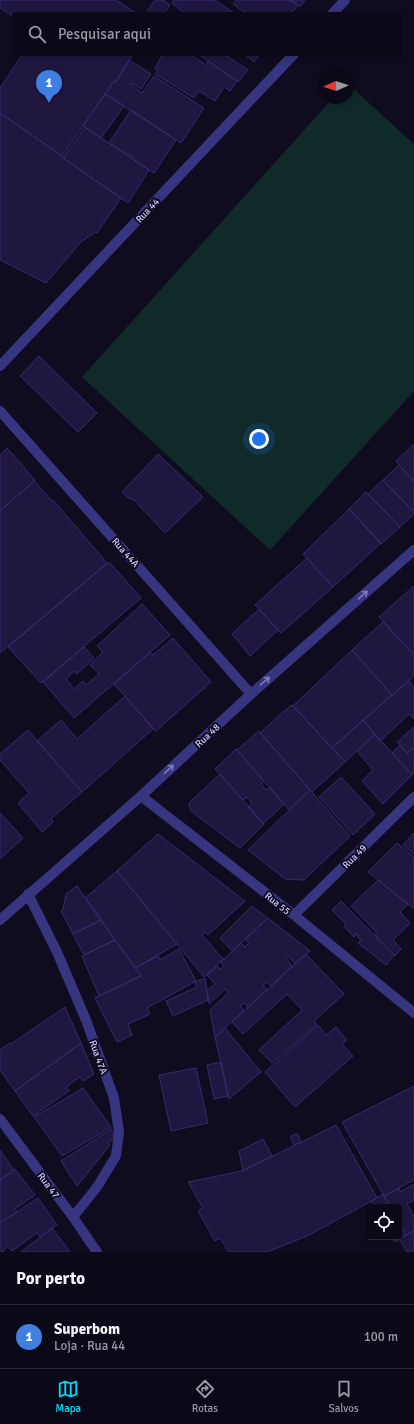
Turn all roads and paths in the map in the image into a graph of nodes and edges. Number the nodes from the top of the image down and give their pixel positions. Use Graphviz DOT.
graph roads {
  1 [pos="345,0"];
  2 [pos="334,12"];
  3 [pos="292,56"];
  4 [pos="0,366"];
  5 [pos="0,411"];
  6 [pos="414,550"];
  7 [pos="251,694"];
  8 [pos="141,796"];
  9 [pos="414,797"];
  10 [pos="28,894"];
  11 [pos="294,916"];
  12 [pos="0,920"];
  13 [pos="414,1012"];
  14 [pos="0,1119"];
  15 [pos="73,1217"];
  16 [pos="97,1252"];
  1 -- 2 [label="street"];
  3 -- 4 [label="street, Rua 44"];
  5 -- 7 [label="street, Rua 44A"];
  7 -- 6 [label="street, Rua 48, one-way"];
  8 -- 7 [label="street, Rua 48, one-way"];
  8 -- 10 [label="street, Rua 48"];
  8 -- 11 [label="street, Rua 55"];
  9 -- 11 [label="street, Rua 49"];
  10 -- 12 [label="street, Rua 48"];
  10 -- 15 [label="street, Rua 47A"];
  11 -- 13 [label="street, Rua 55"];
  14 -- 15 [label="street, Rua 47"];
  15 -- 16 [label="street, Rua 47"];
}
